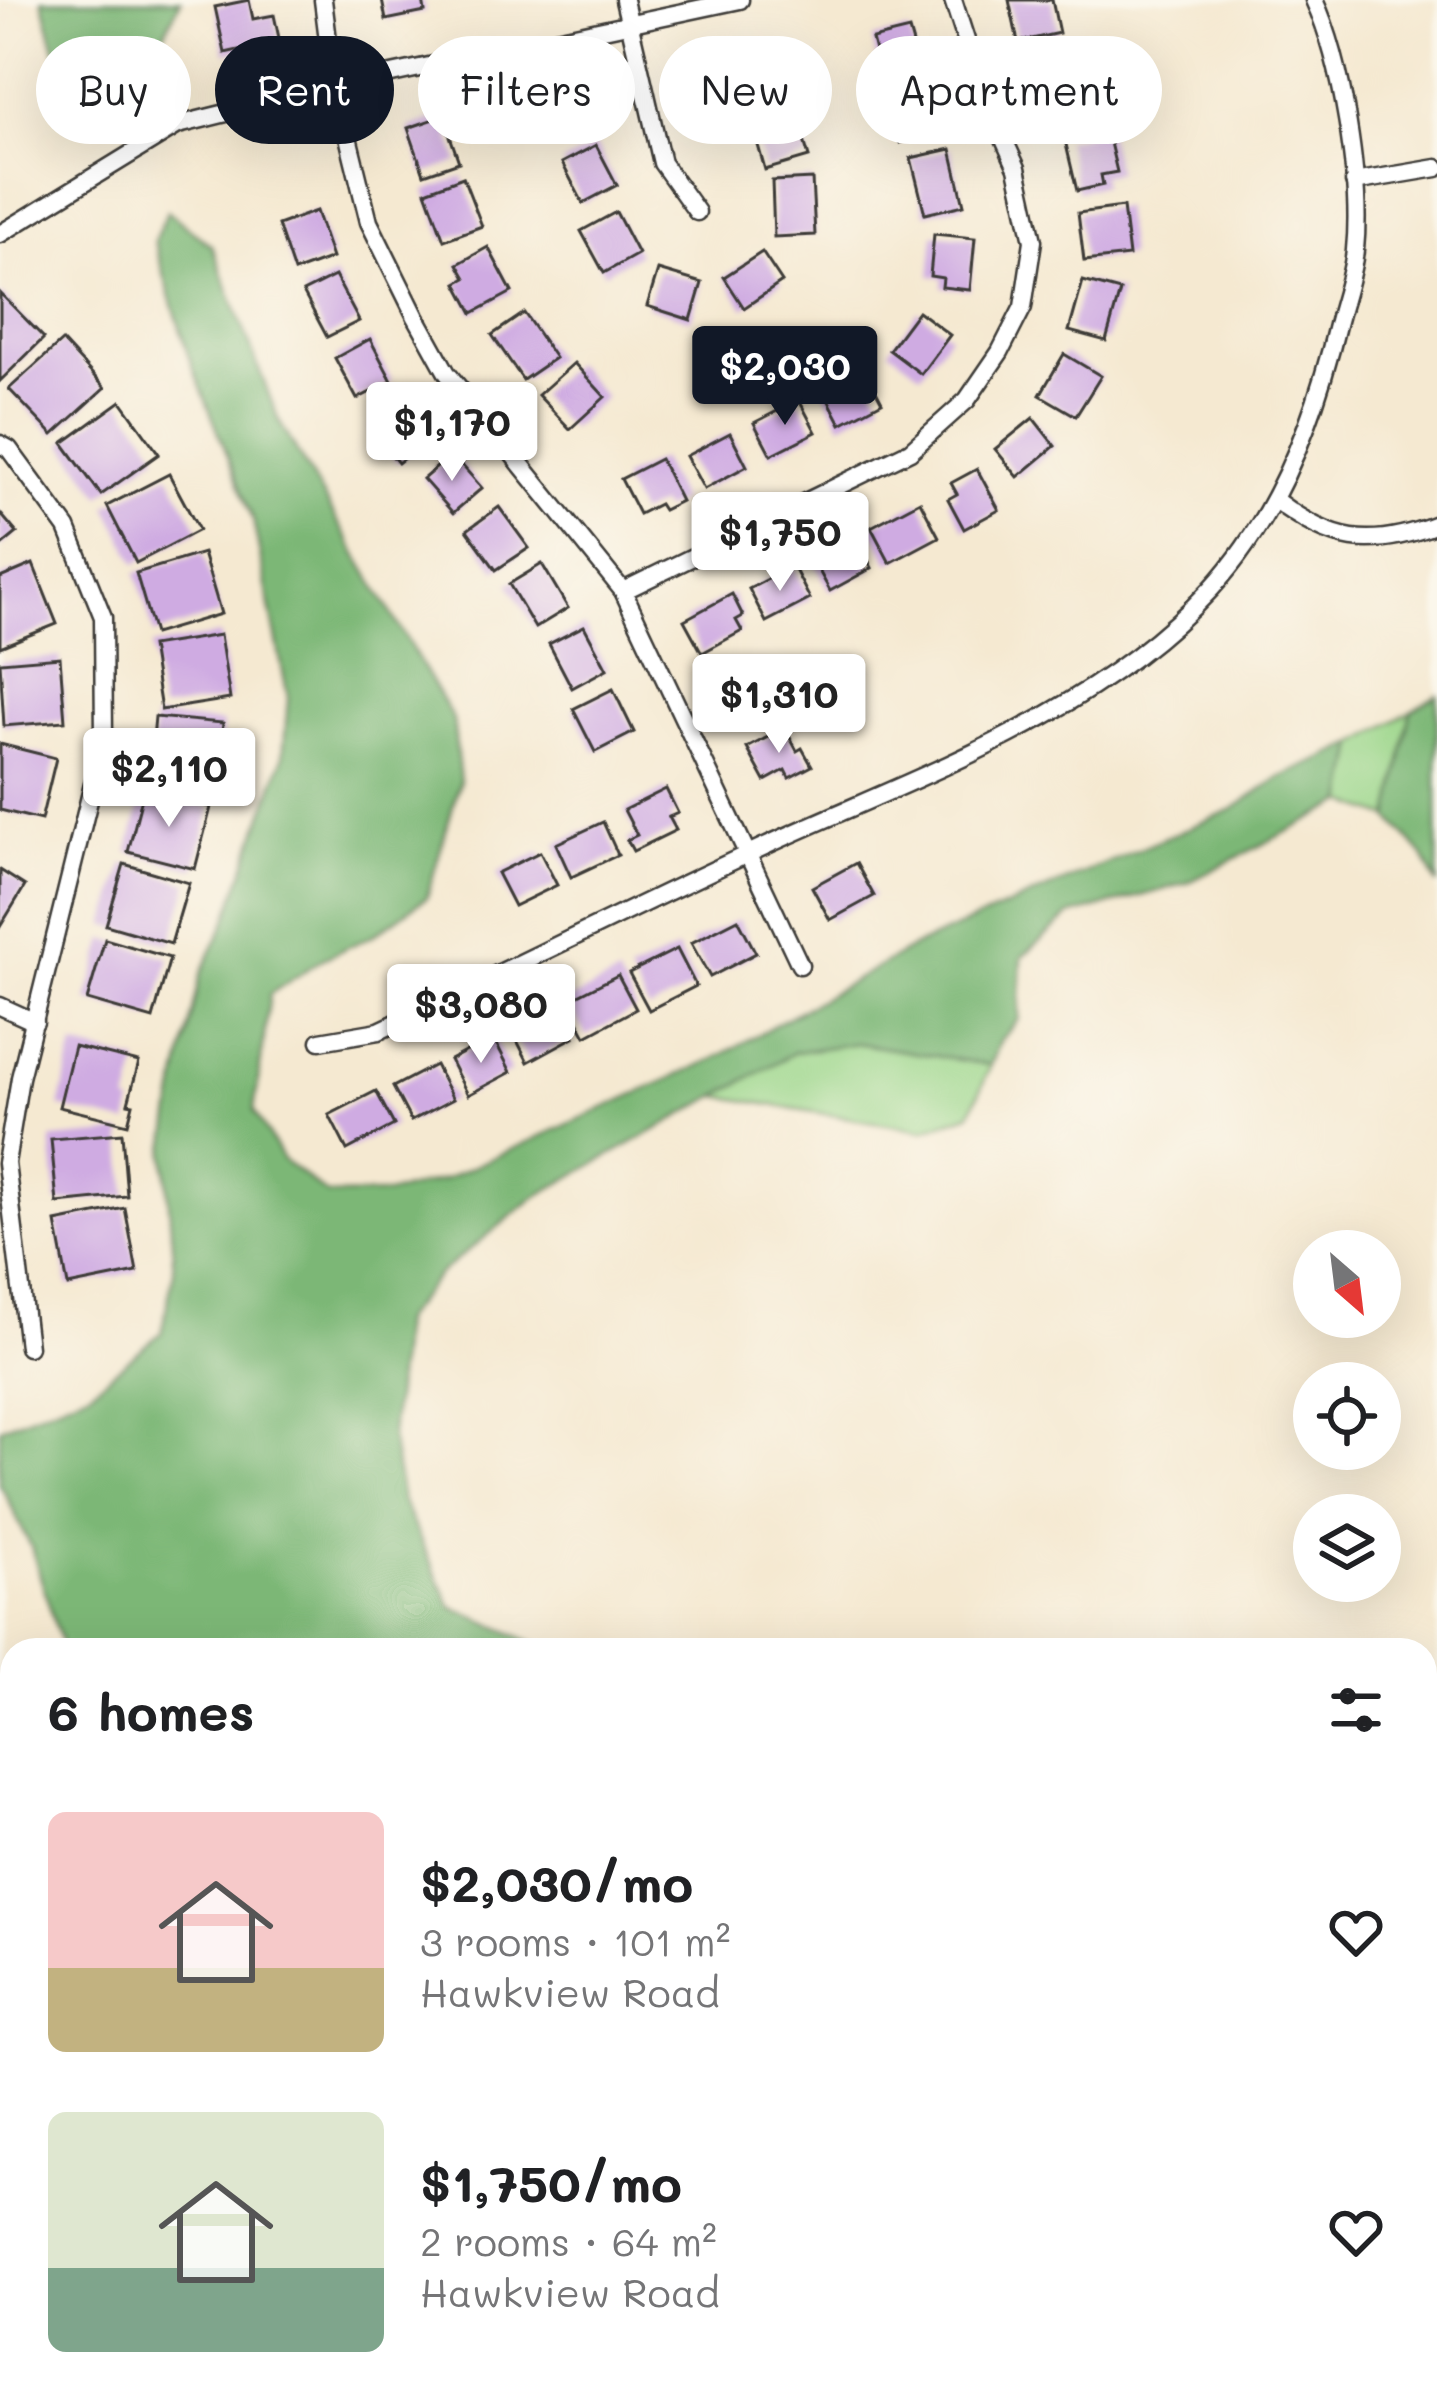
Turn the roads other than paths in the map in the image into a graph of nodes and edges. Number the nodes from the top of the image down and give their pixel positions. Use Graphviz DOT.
graph roads {
  1 [pos="323,0"];
  2 [pos="624,0"];
  3 [pos="740,0"];
  4 [pos="952,0"];
  5 [pos="1315,0"];
  6 [pos="628,26"];
  7 [pos="328,36"];
  8 [pos="394,74"];
  9 [pos="215,116"];
  10 [pos="350,144"];
  11 [pos="1437,168"];
  12 [pos="1354,182"];
  13 [pos="697,212"];
  14 [pos="0,234"];
  15 [pos="0,444"];
  16 [pos="1275,500"];
  17 [pos="1437,524"];
  18 [pos="623,591"];
  19 [pos="748,854"];
  20 [pos="800,965"];
  21 [pos="0,1006"];
  22 [pos="34,1022"];
  23 [pos="320,1041"];
  24 [pos="6,1236"];
  25 [pos="28,1347"];
  1 -- 7 [label="street"];
  2 -- 6 [label="street"];
  3 -- 6 [label="street"];
  4 -- 18 [label="street"];
  5 -- 12 [label="street"];
  6 -- 8 [label="street"];
  6 -- 13 [label="street"];
  9 -- 14 [label="street"];
  10 -- 18 [label="street"];
  11 -- 12 [label="street"];
  12 -- 16 [label="street"];
  15 -- 22 [label="street"];
  16 -- 17 [label="street"];
  16 -- 19 [label="street"];
  18 -- 19 [label="street"];
  19 -- 20 [label="street"];
  19 -- 23 [label="street"];
  21 -- 22 [label="street"];
  22 -- 24 [label="street"];
  24 -- 25 [label="street"];
}
